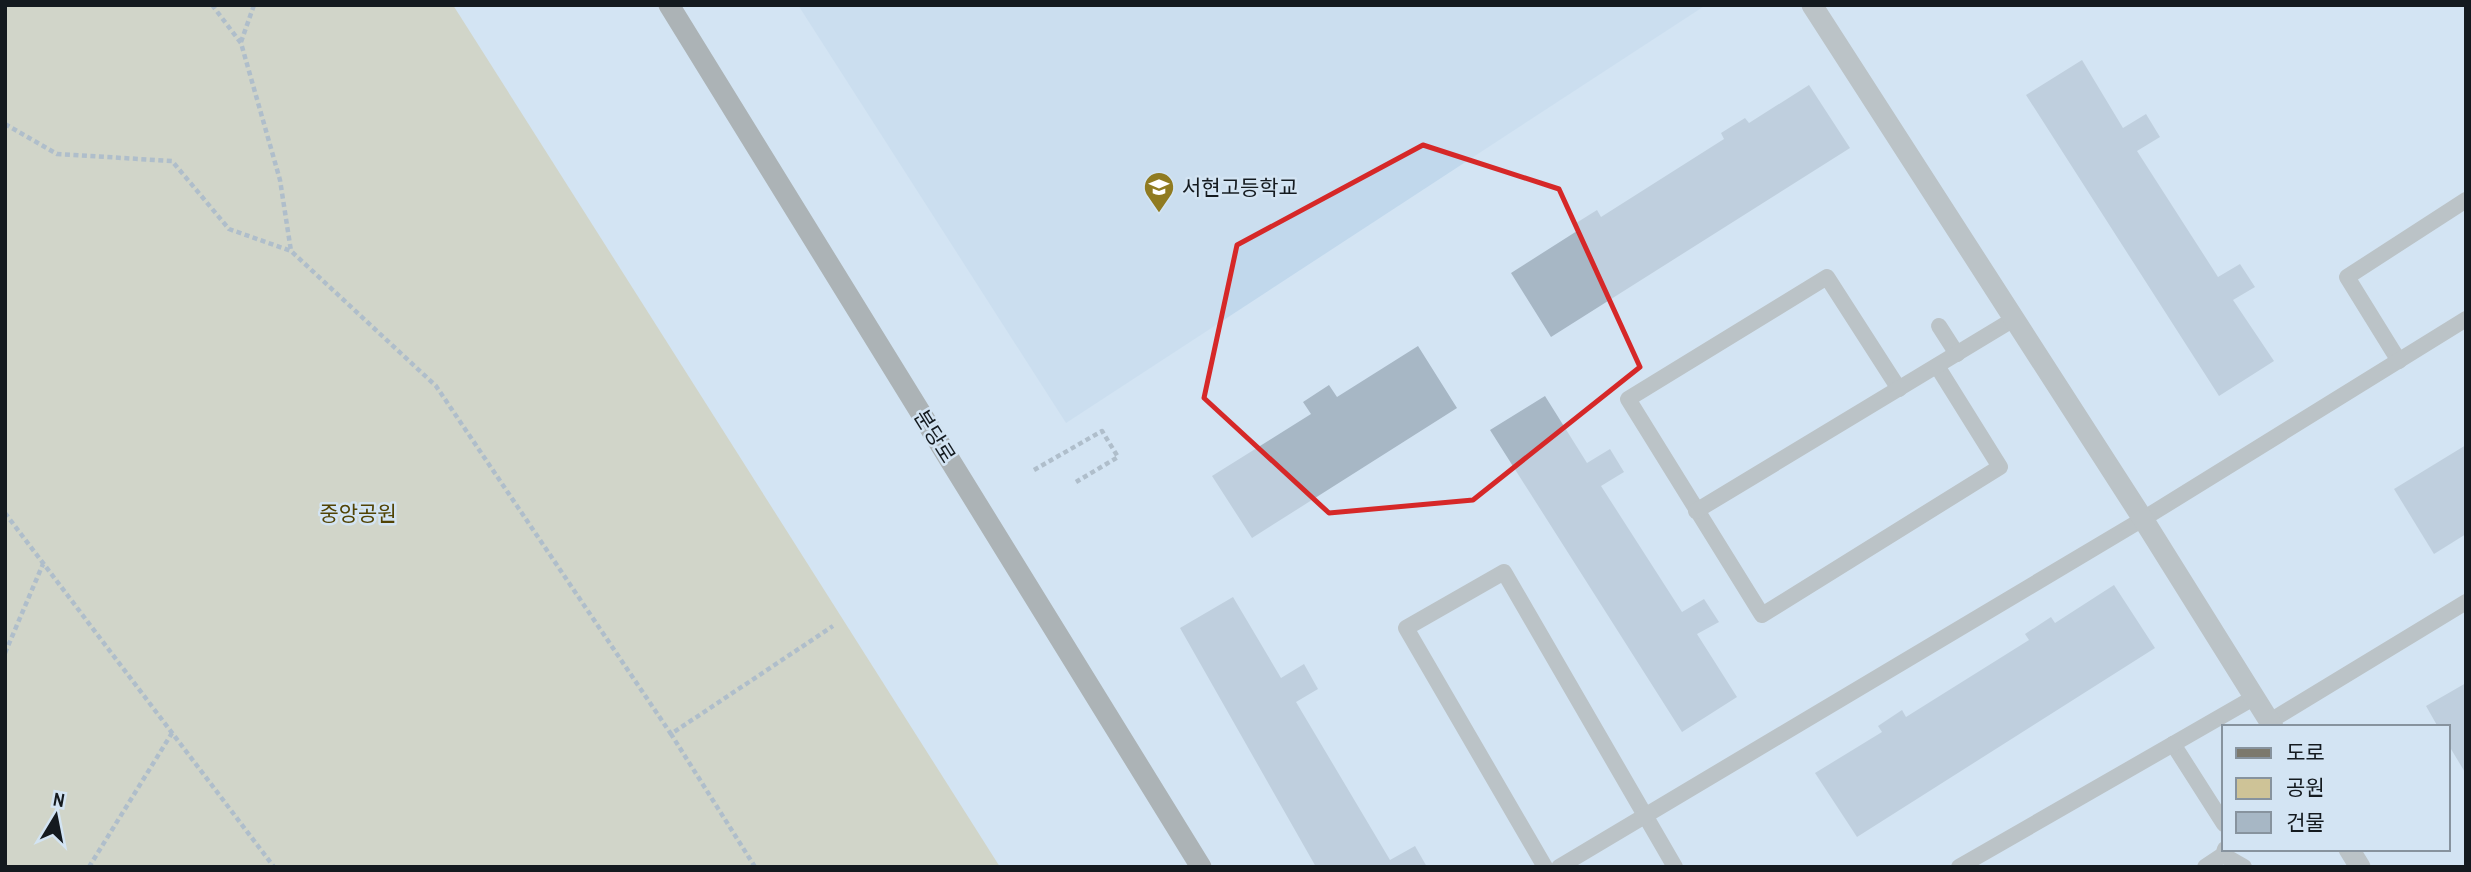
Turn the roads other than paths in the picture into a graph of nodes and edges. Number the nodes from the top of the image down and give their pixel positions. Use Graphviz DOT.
graph roads {
  1 [pos="669,5"];
  2 [pos="1812,5"];
  3 [pos="2466,200"];
  4 [pos="2014,319"];
  5 [pos="2466,319"];
  6 [pos="1939,326"];
  7 [pos="1957,354"];
  8 [pos="2399,361"];
  9 [pos="1937,366"];
  10 [pos="1899,389"];
  11 [pos="1696,511"];
  12 [pos="2143,519"];
  13 [pos="2466,602"];
  14 [pos="2255,697"];
  15 [pos="2272,724"];
  16 [pos="2173,744"];
  17 [pos="1645,816"];
  18 [pos="2222,821"];
  19 [pos="2349,851"];
  20 [pos="2224,852"];
  21 [pos="1201,867"];
  22 [pos="1545,867"];
  23 [pos="1559,867"];
  24 [pos="1675,867"];
  25 [pos="1959,867"];
  26 [pos="2204,867"];
  27 [pos="2244,867"];
  28 [pos="2360,867"];
  1 -- 21 [label="main road, 분당로"];
  2 -- 4 [label="street"];
  3 -- 8 [label="lane"];
  4 -- 7 [label="lane"];
  4 -- 12 [label="street"];
  5 -- 8 [label="lane"];
  6 -- 7 [label="lane"];
  7 -- 9 [label="lane"];
  8 -- 12 [label="lane"];
  9 -- 10 [label="lane"];
  9 -- 11 [label="lane"];
  10 -- 11 [label="lane"];
  10 -- 11 [label="lane"];
  12 -- 14 [label="street"];
  12 -- 17 [label="lane"];
  13 -- 15 [label="lane"];
  14 -- 15 [label="street"];
  14 -- 16 [label="lane"];
  16 -- 18 [label="lane"];
  16 -- 25 [label="lane"];
  17 -- 22 [label="lane"];
  17 -- 23 [label="lane"];
  17 -- 24 [label="lane"];
  19 -- 28 [label="street"];
  20 -- 26 [label="lane"];
  20 -- 27 [label="lane"];
}
